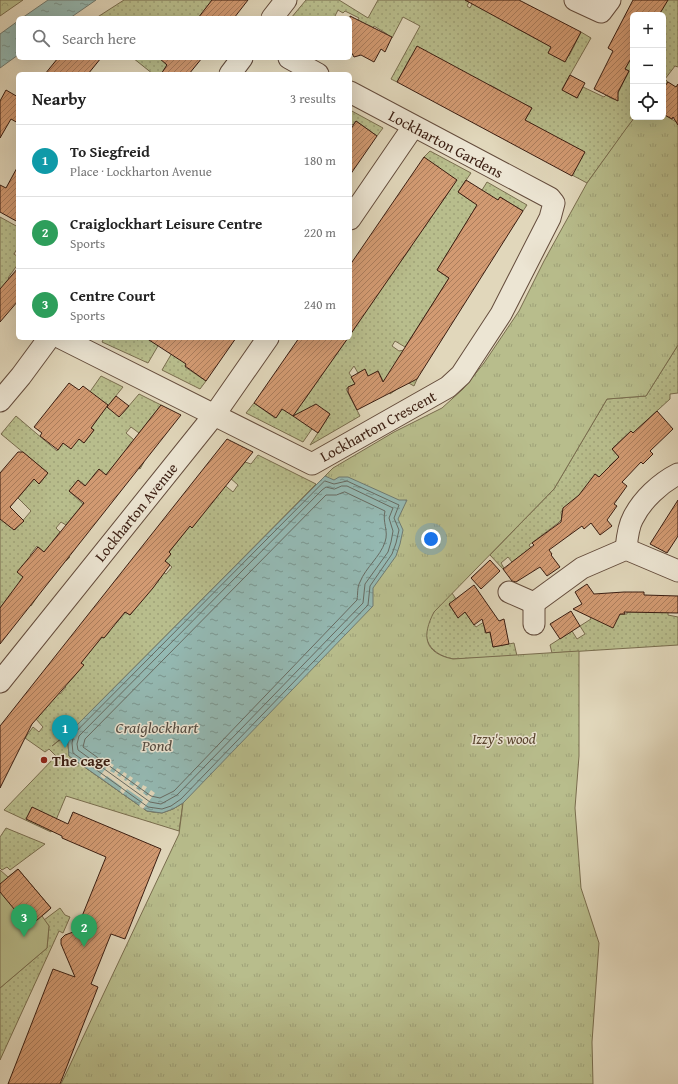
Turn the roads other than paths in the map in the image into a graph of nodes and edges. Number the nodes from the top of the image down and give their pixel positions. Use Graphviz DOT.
graph roads {
  1 [pos="286,0"];
  2 [pos="575,0"];
  3 [pos="610,0"];
  4 [pos="274,16"];
  5 [pos="240,60"];
  6 [pos="293,60"];
  7 [pos="232,72"];
  8 [pos="314,72"];
  9 [pos="352,93"];
  10 [pos="413,127"];
  11 [pos="543,195"];
  12 [pos="352,216"];
  13 [pos="48,340"];
  14 [pos="65,340"];
  15 [pos="267,340"];
  16 [pos="0,401"];
  17 [pos="215,414"];
  18 [pos="678,474"];
  19 [pos="626,549"];
  20 [pos="678,571"];
  21 [pos="509,592"];
  22 [pos="534,603"];
  23 [pos="534,624"];
  24 [pos="0,682"];
  1 -- 4 [label="street"];
  2 -- 3 [label="street"];
  5 -- 7 [label="street"];
  6 -- 8 [label="street"];
  9 -- 10 [label="street, Lockharton Gardens"];
  10 -- 11 [label="street, Lockharton Gardens"];
  10 -- 12 [label="street"];
  11 -- 17 [label="street, Lockharton Crescent"];
  13 -- 16 [label="street"];
  14 -- 17 [label="street, Lockharton Crescent"];
  15 -- 17 [label="street, Lockharton Avenue"];
  17 -- 24 [label="street, Lockharton Avenue"];
  18 -- 19 [label="street"];
  19 -- 20 [label="street"];
  19 -- 22 [label="street"];
  21 -- 22 [label="street"];
  22 -- 23 [label="street"];
}
